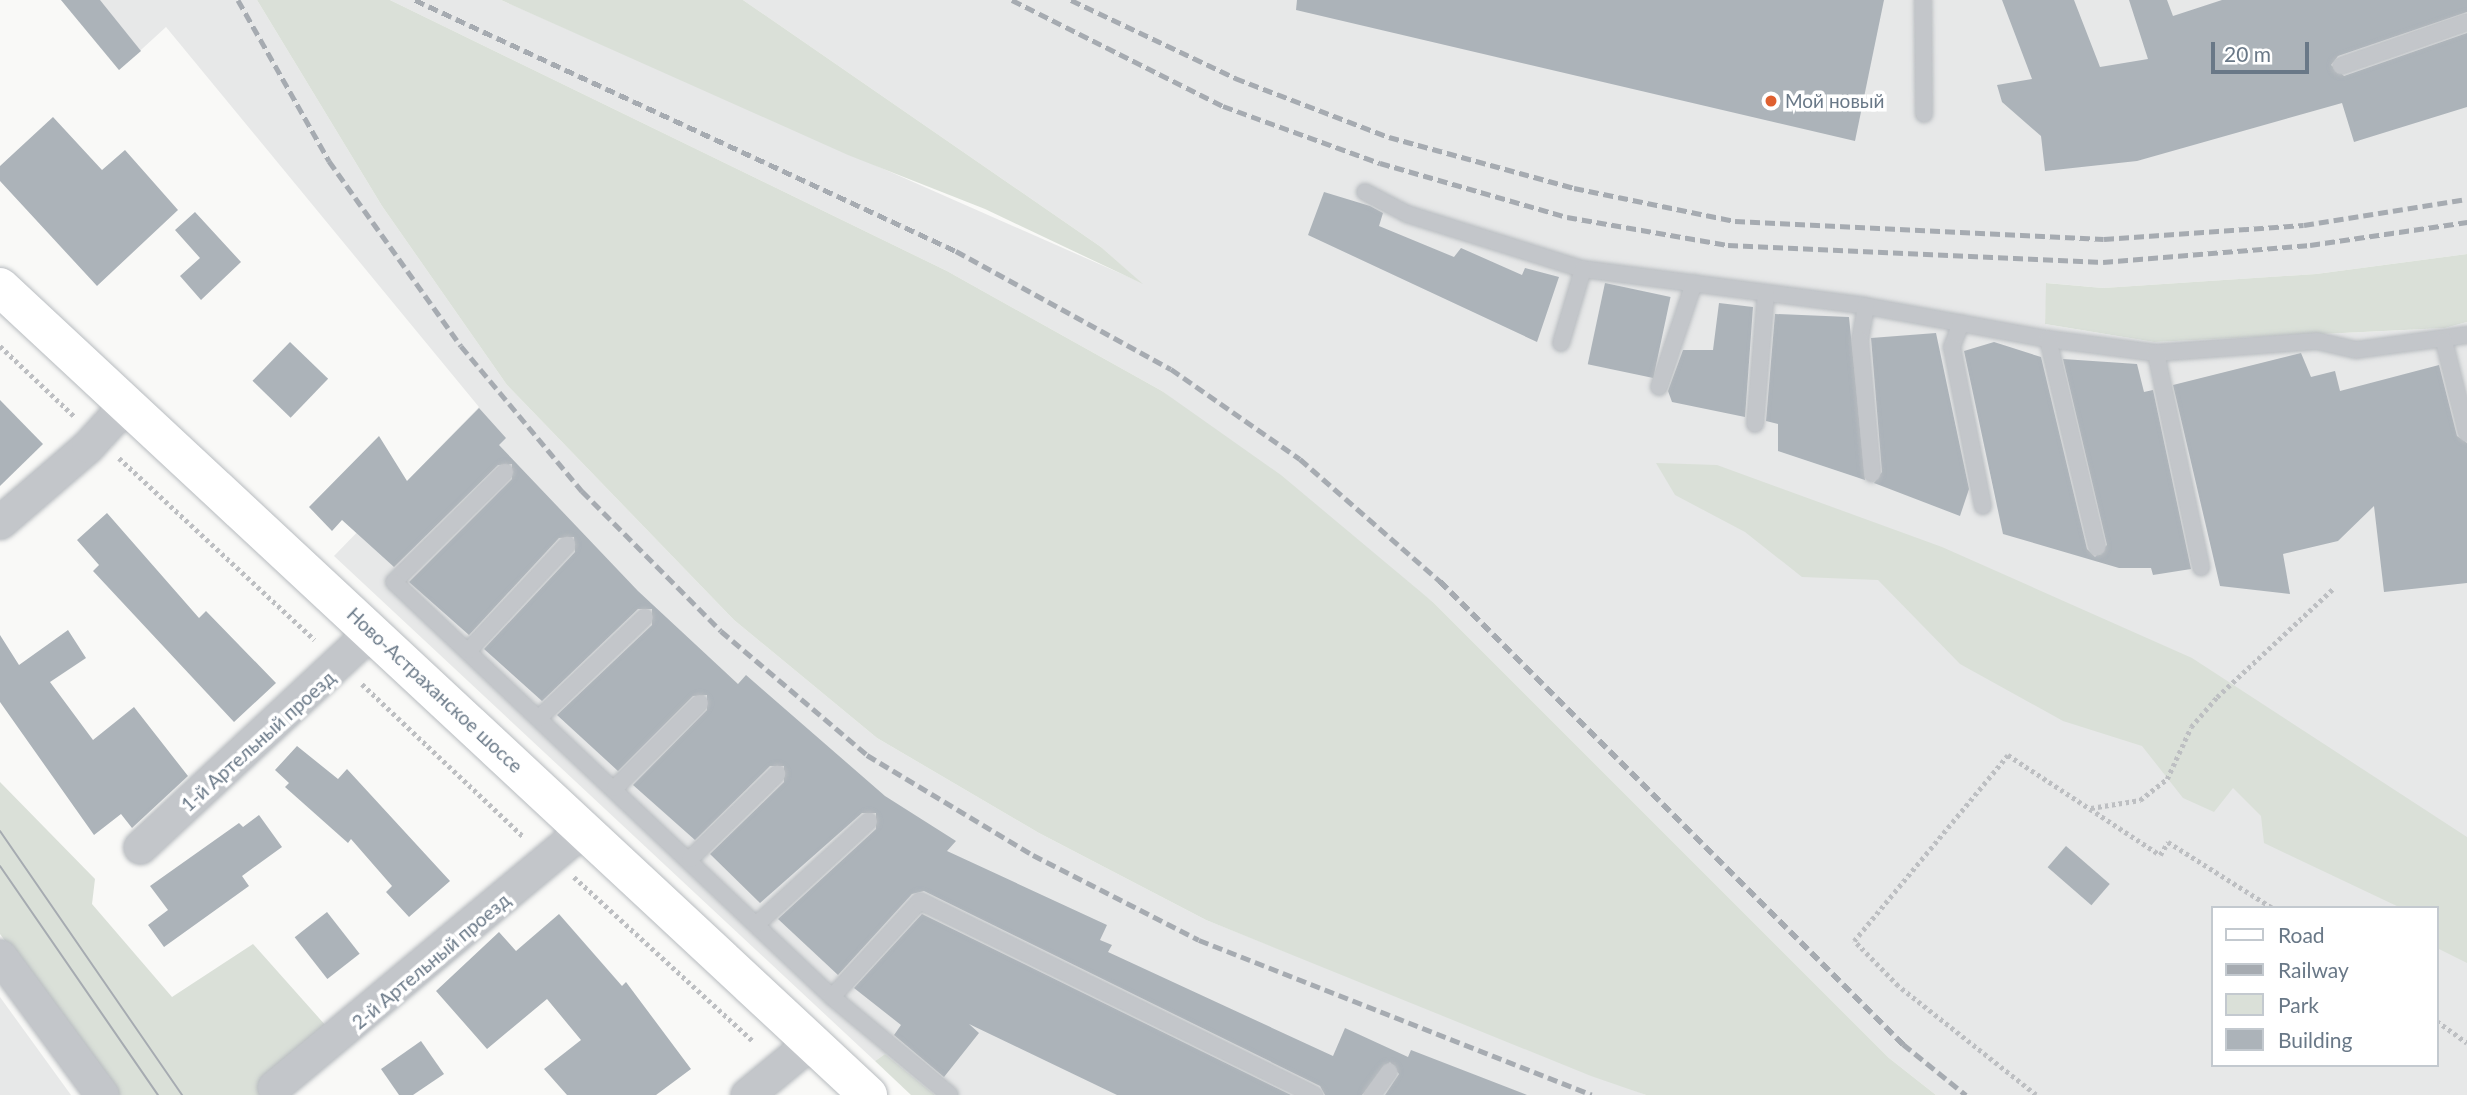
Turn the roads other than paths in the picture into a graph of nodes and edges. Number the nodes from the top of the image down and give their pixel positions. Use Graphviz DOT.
graph roads {
  1 [pos="1923,0"];
  2 [pos="2467,22"];
  3 [pos="2341,66"];
  4 [pos="1924,114"];
  5 [pos="1365,192"];
  6 [pos="1583,269"];
  7 [pos="1694,283"];
  8 [pos="0,287"];
  9 [pos="1766,293"];
  10 [pos="1866,306"];
  11 [pos="1961,323"];
  12 [pos="2467,335"];
  13 [pos="2048,340"];
  14 [pos="2444,341"];
  15 [pos="1561,343"];
  16 [pos="2156,353"];
  17 [pos="1659,387"];
  18 [pos="128,401"];
  19 [pos="1755,424"];
  20 [pos="2467,433"];
  21 [pos="505,472"];
  22 [pos="1872,472"];
  23 [pos="1983,506"];
  24 [pos="0,522"];
  25 [pos="567,545"];
  26 [pos="2098,547"];
  27 [pos="2201,567"];
  28 [pos="645,617"];
  29 [pos="372,631"];
  30 [pos="469,650"];
  31 [pos="699,703"];
  32 [pos="539,718"];
  33 [pos="777,774"];
  34 [pos="615,788"];
  35 [pos="869,821"];
  36 [pos="583,830"];
  37 [pos="140,847"];
  38 [pos="690,859"];
  39 [pos="757,925"];
  40 [pos="0,956"];
  41 [pos="832,997"];
  42 [pos="811,1042"];
  43 [pos="1389,1072"];
  44 [pos="274,1087"];
  45 [pos="102,1095"];
  46 [pos="747,1095"];
  47 [pos="868,1095"];
  48 [pos="950,1095"];
  49 [pos="1315,1095"];
  50 [pos="1373,1095"];
  1 -- 4 [label="lane"];
  2 -- 3 [label="lane"];
  5 -- 6 [label="lane"];
  6 -- 7 [label="lane"];
  6 -- 15 [label="lane"];
  7 -- 9 [label="lane"];
  7 -- 17 [label="lane"];
  8 -- 18 [label="main road, Ново-Астраханское шоссе"];
  9 -- 10 [label="lane"];
  9 -- 19 [label="lane"];
  10 -- 11 [label="lane"];
  10 -- 22 [label="lane"];
  11 -- 13 [label="lane"];
  11 -- 23 [label="lane"];
  12 -- 14 [label="lane"];
  13 -- 16 [label="lane"];
  13 -- 26 [label="lane"];
  14 -- 16 [label="lane"];
  14 -- 20 [label="lane"];
  16 -- 27 [label="lane"];
  18 -- 24 [label="street"];
  18 -- 29 [label="main road, Ново-Астраханское шоссе"];
  21 -- 30 [label="lane"];
  25 -- 30 [label="lane"];
  28 -- 32 [label="lane"];
  29 -- 36 [label="main road, Ново-Астраханское шоссе"];
  29 -- 37 [label="street, 1-й Артельный проезд"];
  30 -- 32 [label="lane"];
  31 -- 34 [label="lane"];
  32 -- 34 [label="lane"];
  33 -- 38 [label="lane"];
  34 -- 38 [label="lane"];
  35 -- 39 [label="lane"];
  36 -- 42 [label="main road, Ново-Астраханское шоссе"];
  36 -- 44 [label="street, 2-й Артельный проезд"];
  38 -- 39 [label="lane"];
  39 -- 41 [label="lane"];
  40 -- 45 [label="street"];
  41 -- 48 [label="lane"];
  41 -- 49 [label="lane"];
  42 -- 46 [label="street"];
  42 -- 47 [label="main road, Ново-Астраханское шоссе"];
  43 -- 50 [label="lane"];
}
